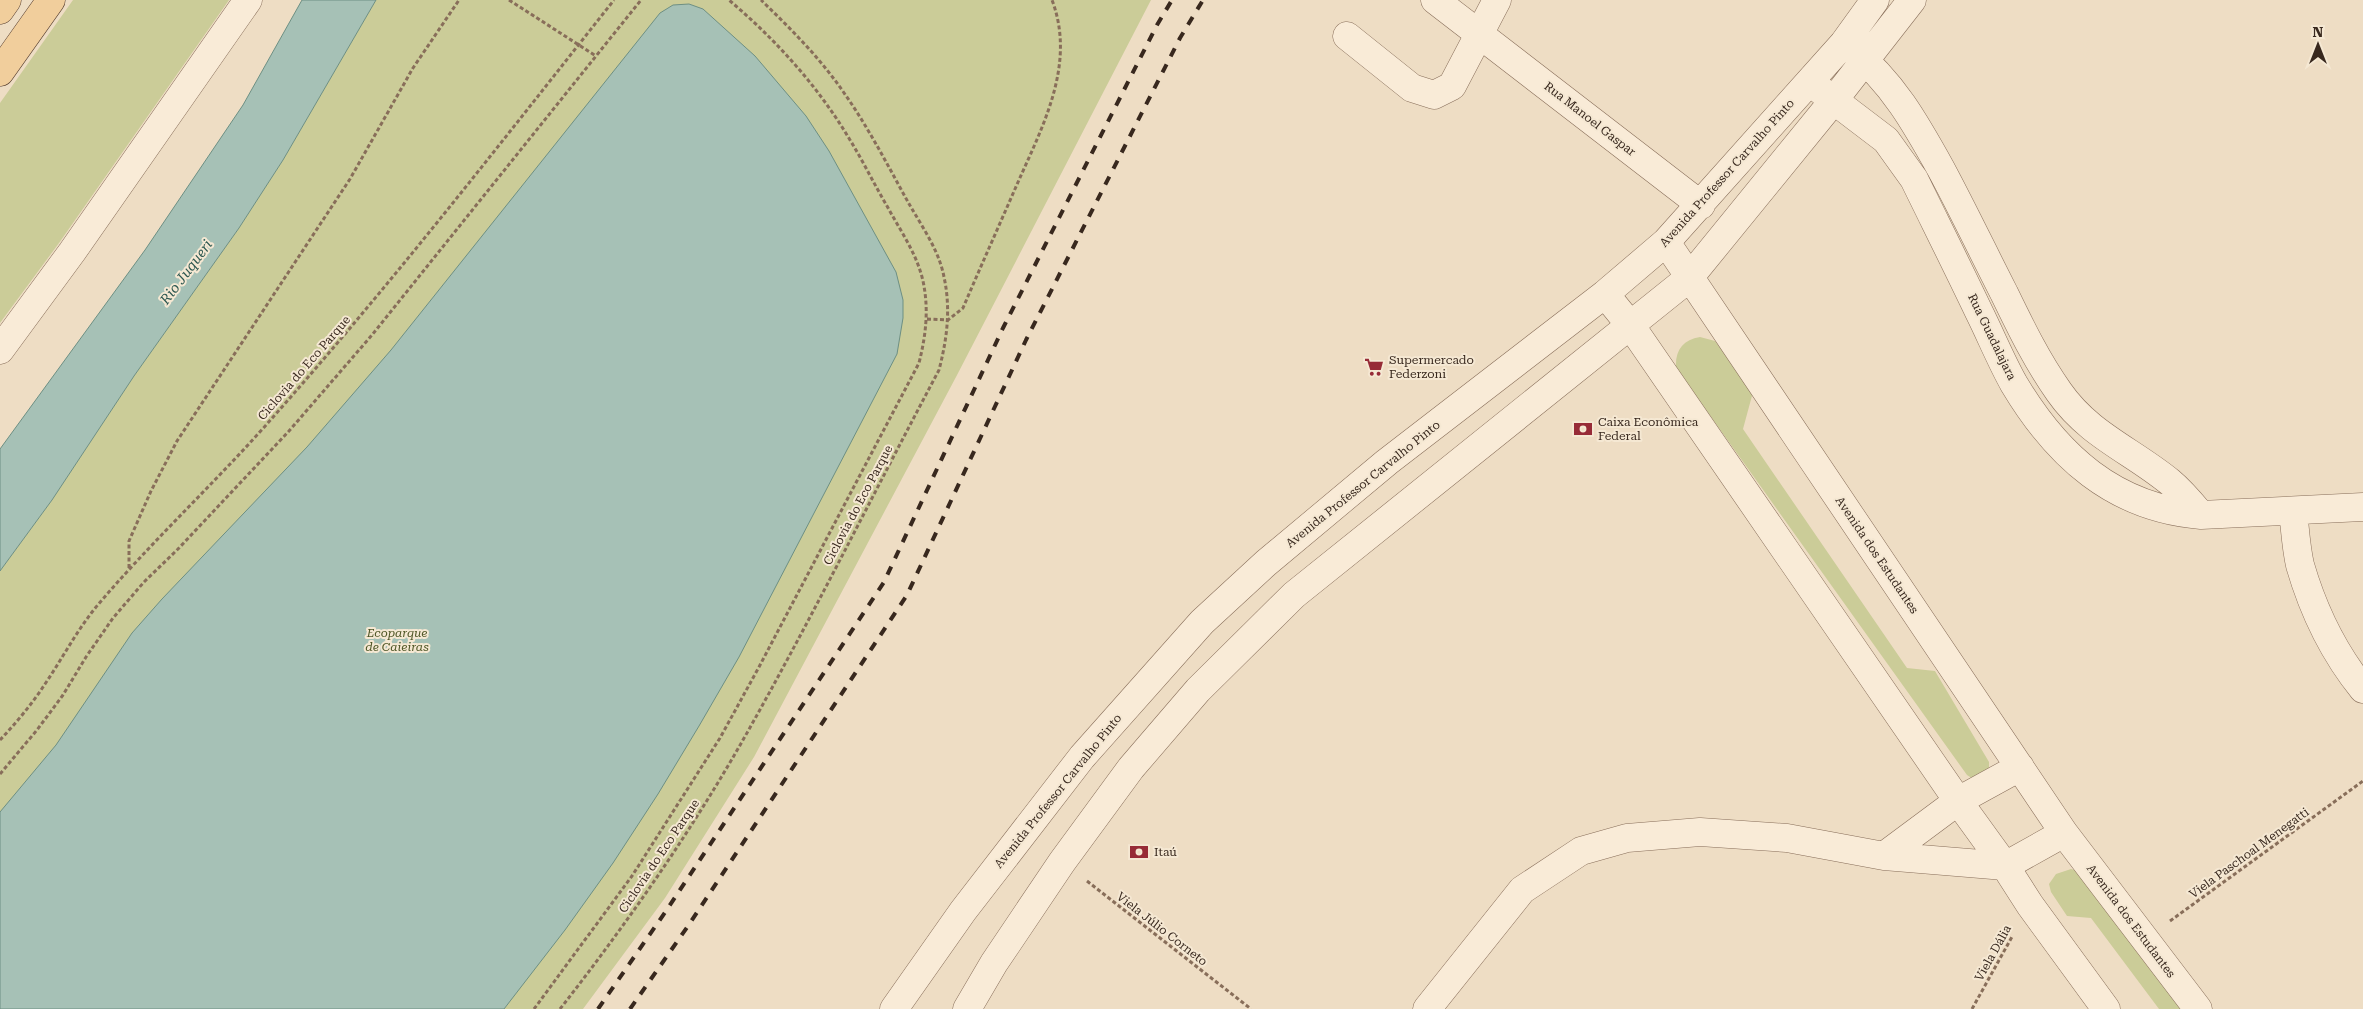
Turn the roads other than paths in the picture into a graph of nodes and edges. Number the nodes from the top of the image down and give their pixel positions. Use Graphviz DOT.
graph roads {
  1 [pos="7,0"];
  2 [pos="51,0"];
  3 [pos="248,0"];
  4 [pos="1497,0"];
  5 [pos="1875,0"];
  6 [pos="1912,0"];
  7 [pos="1442,2"];
  8 [pos="0,10"];
  9 [pos="1480,34"];
  10 [pos="1346,36"];
  11 [pos="1844,44"];
  12 [pos="1866,60"];
  13 [pos="0,72"];
  14 [pos="1809,82"];
  15 [pos="1834,100"];
  16 [pos="1701,205"];
  17 [pos="1666,242"];
  18 [pos="1689,278"];
  19 [pos="1606,294"];
  20 [pos="1631,326"];
  21 [pos="0,350"];
  22 [pos="2363,508"];
  23 [pos="2293,511"];
  24 [pos="2201,515"];
  25 [pos="2363,689"];
  26 [pos="2020,767"];
  27 [pos="1958,801"];
  28 [pos="2064,833"];
  29 [pos="1884,856"];
  30 [pos="2006,866"];
  31 [pos="894,1009"];
  32 [pos="967,1009"];
  33 [pos="1426,1009"];
  34 [pos="2106,1009"];
  35 [pos="2198,1009"];
  1 -- 8 [label="main road"];
  2 -- 13 [label="main road"];
  3 -- 21 [label="street"];
  4 -- 9 [label="street"];
  5 -- 11 [label="street, Avenida Professor Carvalho Pinto"];
  6 -- 12 [label="street"];
  7 -- 9 [label="street, Rua Manoel Gaspar"];
  9 -- 10 [label="street"];
  9 -- 16 [label="street, Rua Manoel Gaspar"];
  11 -- 12 [label="street"];
  11 -- 14 [label="street, Avenida Professor Carvalho Pinto"];
  12 -- 15 [label="street"];
  12 -- 24 [label="street"];
  14 -- 15 [label="street, Rua Guadalajara"];
  14 -- 16 [label="street, Avenida Professor Carvalho Pinto"];
  15 -- 18 [label="street"];
  15 -- 24 [label="street, Rua Guadalajara"];
  16 -- 17 [label="street, Avenida Professor Carvalho Pinto"];
  17 -- 18 [label="street, Avenida dos Estudantes"];
  17 -- 19 [label="street, Avenida Professor Carvalho Pinto"];
  18 -- 20 [label="street"];
  18 -- 26 [label="street, Avenida dos Estudantes"];
  19 -- 20 [label="street"];
  19 -- 31 [label="street, Avenida Professor Carvalho Pinto"];
  20 -- 27 [label="street"];
  20 -- 32 [label="street"];
  22 -- 23 [label="street, Rua Guadalajara"];
  23 -- 24 [label="street, Rua Guadalajara"];
  23 -- 25 [label="street"];
  26 -- 27 [label="street"];
  26 -- 28 [label="street, Avenida dos Estudantes"];
  27 -- 29 [label="street"];
  27 -- 30 [label="street"];
  28 -- 30 [label="street"];
  28 -- 35 [label="street, Avenida dos Estudantes"];
  29 -- 30 [label="street"];
  29 -- 33 [label="street"];
  30 -- 34 [label="street"];
}
